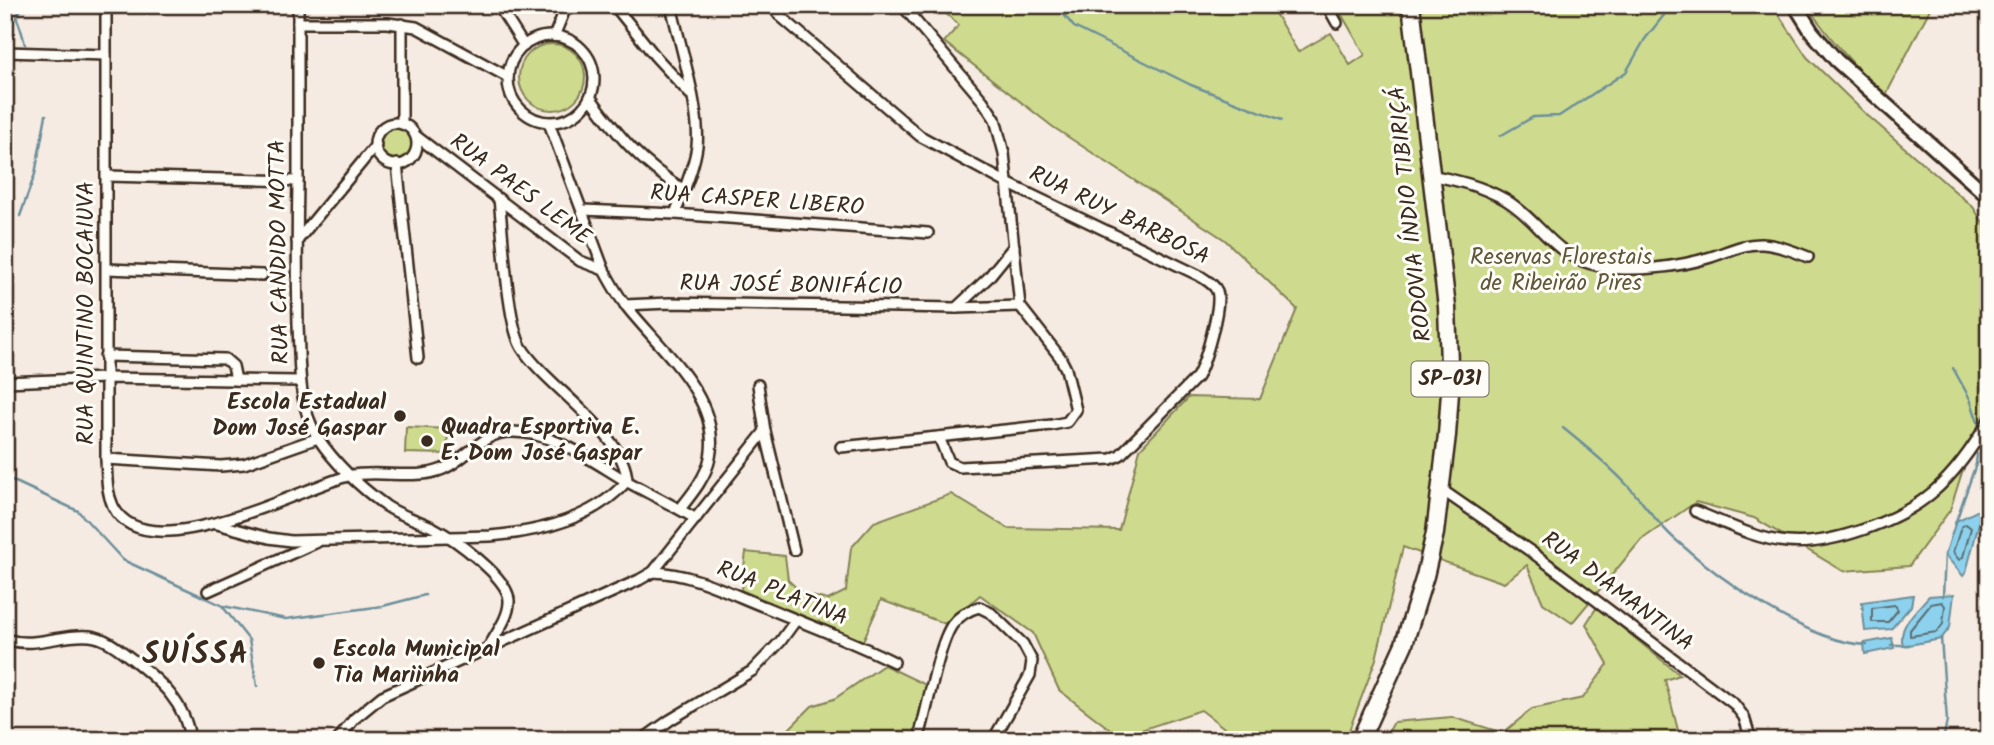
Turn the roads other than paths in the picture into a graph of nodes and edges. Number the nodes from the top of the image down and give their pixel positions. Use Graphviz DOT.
graph roads {
  1 [pos="106,5"];
  2 [pos="298,5"];
  3 [pos="498,5"];
  4 [pos="567,5"];
  5 [pos="614,5"];
  6 [pos="671,5"];
  7 [pos="772,5"];
  8 [pos="902,5"];
  9 [pos="1327,5"];
  10 [pos="1411,5"];
  11 [pos="1795,5"];
  12 [pos="298,23"];
  13 [pos="1337,23"];
  14 [pos="402,24"];
  15 [pos="554,36"];
  16 [pos="524,46"];
  17 [pos="5,52"];
  18 [pos="106,55"];
  19 [pos="508,77"];
  20 [pos="590,96"];
  21 [pos="692,96"];
  22 [pos="548,123"];
  23 [pos="402,124"];
  24 [pos="416,136"];
  25 [pos="376,145"];
  26 [pos="397,164"];
  27 [pos="1430,174"];
  28 [pos="107,176"];
  29 [pos="298,181"];
  30 [pos="1007,183"];
  31 [pos="684,190"];
  32 [pos="1989,197"];
  33 [pos="499,200"];
  34 [pos="583,210"];
  35 [pos="675,214"];
  36 [pos="928,233"];
  37 [pos="296,241"];
  38 [pos="1014,246"];
  39 [pos="1808,257"];
  40 [pos="107,269"];
  41 [pos="604,270"];
  42 [pos="262,275"];
  43 [pos="625,305"];
  44 [pos="1020,306"];
  45 [pos="956,308"];
  46 [pos="105,356"];
  47 [pos="418,358"];
  48 [pos="105,378"];
  49 [pos="236,380"];
  50 [pos="300,381"];
  51 [pos="5,382"];
  52 [pos="758,385"];
  53 [pos="1989,420"];
  54 [pos="765,431"];
  55 [pos="939,437"];
  56 [pos="318,438"];
  57 [pos="841,447"];
  58 [pos="106,459"];
  59 [pos="349,476"];
  60 [pos="627,481"];
  61 [pos="1442,490"];
  62 [pos="680,509"];
  63 [pos="1695,511"];
  64 [pos="696,519"];
  65 [pos="217,524"];
  66 [pos="447,537"];
  67 [pos="318,541"];
  68 [pos="794,550"];
  69 [pos="653,572"];
  70 [pos="208,591"];
  71 [pos="796,620"];
  72 [pos="5,639"];
  73 [pos="488,648"];
  74 [pos="894,662"];
  75 [pos="921,730"];
  76 [pos="190,740"];
  77 [pos="338,740"];
  78 [pos="642,740"];
  79 [pos="993,740"];
  80 [pos="1360,740"];
  81 [pos="1751,740"];
  1 -- 18 [label="street, RUA QUINTINO BOCAIUVA"];
  2 -- 12 [label="street, RUA CANDIDO MOTTA"];
  3 -- 16 [label="street"];
  4 -- 15 [label="street"];
  5 -- 21 [label="street"];
  6 -- 21 [label="street"];
  7 -- 30 [label="street, RUA RUY BARBOSA"];
  8 -- 30 [label="street"];
  9 -- 13 [label="street"];
  10 -- 27 [label="highway, RODOVIA ÍNDIO TIBIRIÇÁ / SP-031"];
  11 -- 32 [label="main road"];
  12 -- 14 [label="street"];
  12 -- 29 [label="street, RUA CANDIDO MOTTA"];
  14 -- 19 [label="street"];
  14 -- 23 [label="street"];
  15 -- 16 [label="street"];
  15 -- 20 [label="street"];
  16 -- 19 [label="street"];
  17 -- 18 [label="street"];
  18 -- 28 [label="street, RUA QUINTINO BOCAIUVA"];
  19 -- 22 [label="street"];
  20 -- 22 [label="street"];
  20 -- 31 [label="street"];
  21 -- 31 [label="street"];
  22 -- 34 [label="street"];
  23 -- 24 [label="street"];
  23 -- 25 [label="street"];
  24 -- 26 [label="street"];
  24 -- 33 [label="street, RUA PAES LEME"];
  25 -- 26 [label="street"];
  25 -- 37 [label="street"];
  26 -- 47 [label="street"];
  27 -- 39 [label="street"];
  27 -- 61 [label="highway, RODOVIA ÍNDIO TIBIRIÇÁ / SP-031"];
  28 -- 29 [label="street"];
  28 -- 40 [label="street, RUA QUINTINO BOCAIUVA"];
  29 -- 37 [label="street, RUA CANDIDO MOTTA"];
  30 -- 38 [label="street"];
  30 -- 55 [label="street, RUA RUY BARBOSA"];
  31 -- 35 [label="street"];
  33 -- 41 [label="street, RUA PAES LEME"];
  33 -- 60 [label="street"];
  34 -- 35 [label="street, RUA CASPER LIBERO"];
  34 -- 41 [label="street"];
  35 -- 36 [label="street, RUA CASPER LIBERO"];
  37 -- 50 [label="street, RUA CANDIDO MOTTA"];
  38 -- 44 [label="street"];
  38 -- 45 [label="street"];
  40 -- 42 [label="street"];
  40 -- 46 [label="street, RUA QUINTINO BOCAIUVA"];
  41 -- 43 [label="street"];
  43 -- 45 [label="street, RUA JOSÉ BONIFÁCIO"];
  43 -- 62 [label="street"];
  44 -- 45 [label="street, RUA JOSÉ BONIFÁCIO"];
  44 -- 55 [label="street"];
  46 -- 48 [label="street, RUA QUINTINO BOCAIUVA"];
  46 -- 49 [label="street"];
  48 -- 49 [label="street"];
  48 -- 51 [label="street"];
  48 -- 58 [label="street, RUA QUINTINO BOCAIUVA"];
  49 -- 50 [label="street"];
  50 -- 56 [label="street, RUA CANDIDO MOTTA"];
  52 -- 54 [label="street"];
  53 -- 63 [label="street"];
  54 -- 64 [label="street"];
  54 -- 68 [label="street"];
  55 -- 57 [label="street"];
  56 -- 58 [label="street"];
  56 -- 59 [label="street, RUA CANDIDO MOTTA"];
  58 -- 65 [label="street, RUA QUINTINO BOCAIUVA"];
  59 -- 60 [label="street"];
  59 -- 65 [label="street"];
  59 -- 66 [label="street, RUA CANDIDO MOTTA"];
  60 -- 62 [label="street"];
  60 -- 66 [label="street"];
  61 -- 80 [label="highway, RODOVIA ÍNDIO TIBIRIÇÁ / SP-031"];
  61 -- 81 [label="street, RUA DIAMANTINA"];
  62 -- 64 [label="street"];
  64 -- 69 [label="street"];
  65 -- 67 [label="street"];
  66 -- 67 [label="street"];
  66 -- 73 [label="street, RUA CANDIDO MOTTA"];
  67 -- 70 [label="street"];
  69 -- 71 [label="street, RUA PLATINA"];
  69 -- 73 [label="street"];
  71 -- 74 [label="street, RUA PLATINA"];
  71 -- 78 [label="street"];
  72 -- 76 [label="street"];
  73 -- 77 [label="street"];
  75 -- 79 [label="street"];
}
